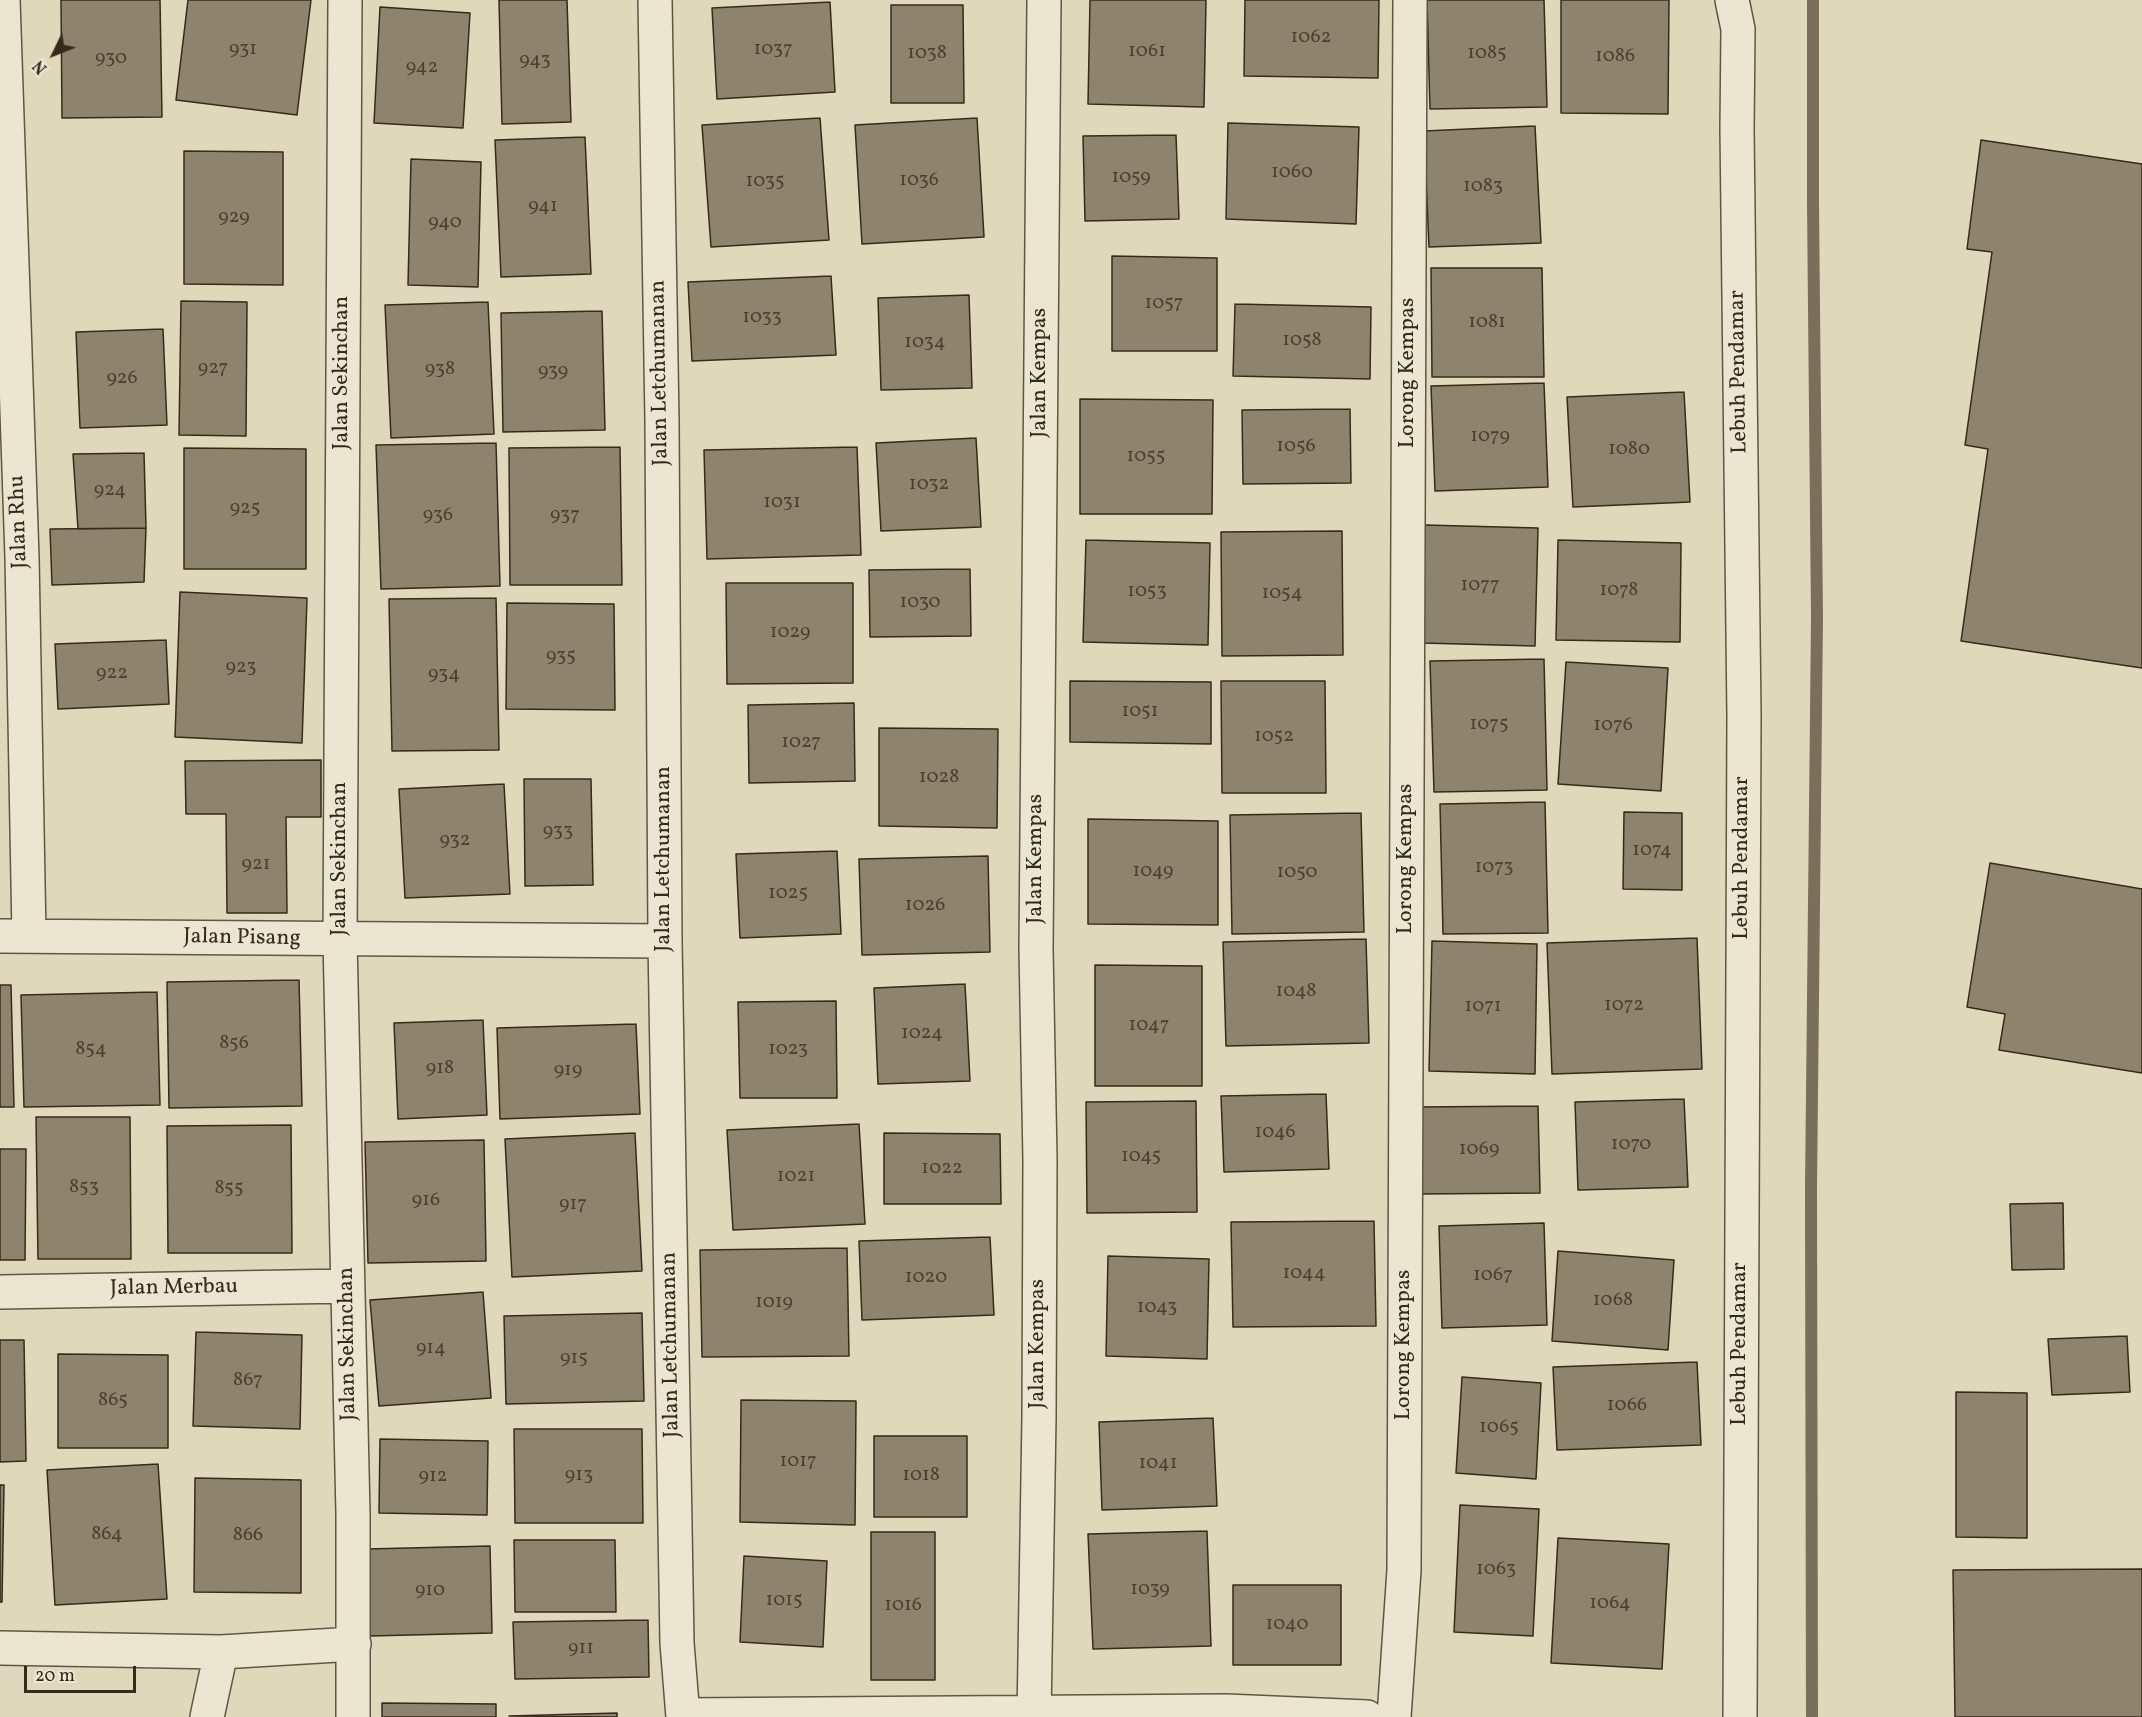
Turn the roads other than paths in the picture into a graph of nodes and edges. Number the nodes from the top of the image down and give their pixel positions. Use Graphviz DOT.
graph roads {
  1 [pos="3,0"];
  2 [pos="345,0"];
  3 [pos="655,0"];
  4 [pos="1044,0"];
  5 [pos="1410,0"];
  6 [pos="1732,0"];
  7 [pos="6,301"];
  8 [pos="11,557"];
  9 [pos="14,936"];
  10 [pos="340,940"];
  11 [pos="665,941"];
  12 [pos="348,1286"];
  13 [pos="0,1292"];
  14 [pos="354,1644"];
  15 [pos="0,1648"];
  16 [pos="221,1652"];
  17 [pos="1034,1715"];
  18 [pos="683,1716"];
  19 [pos="207,1717"];
  20 [pos="353,1717"];
  21 [pos="1367,1717"];
  22 [pos="1394,1717"];
  23 [pos="1740,1717"];
  1 -- 7 [label="street, Jalan Rhu"];
  2 -- 10 [label="street, Jalan Sekinchan"];
  3 -- 11 [label="street, Jalan Letchumanan"];
  4 -- 17 [label="street, Jalan Kempas"];
  5 -- 22 [label="street, Lorong Kempas"];
  6 -- 23 [label="street, Lebuh Pendamar"];
  7 -- 8 [label="street, Jalan Rhu"];
  8 -- 9 [label="street, Jalan Rhu"];
  9 -- 10 [label="street, Jalan Pisang"];
  10 -- 11 [label="street, Jalan Pisang"];
  10 -- 12 [label="street, Jalan Sekinchan"];
  11 -- 18 [label="street, Jalan Letchumanan"];
  12 -- 13 [label="street, Jalan Merbau"];
  12 -- 14 [label="street, Jalan Sekinchan"];
  14 -- 16 [label="street"];
  14 -- 20 [label="street, Jalan Sekinchan"];
  15 -- 16 [label="street"];
  16 -- 19 [label="street"];
  17 -- 18 [label="street"];
  17 -- 21 [label="street"];
}
